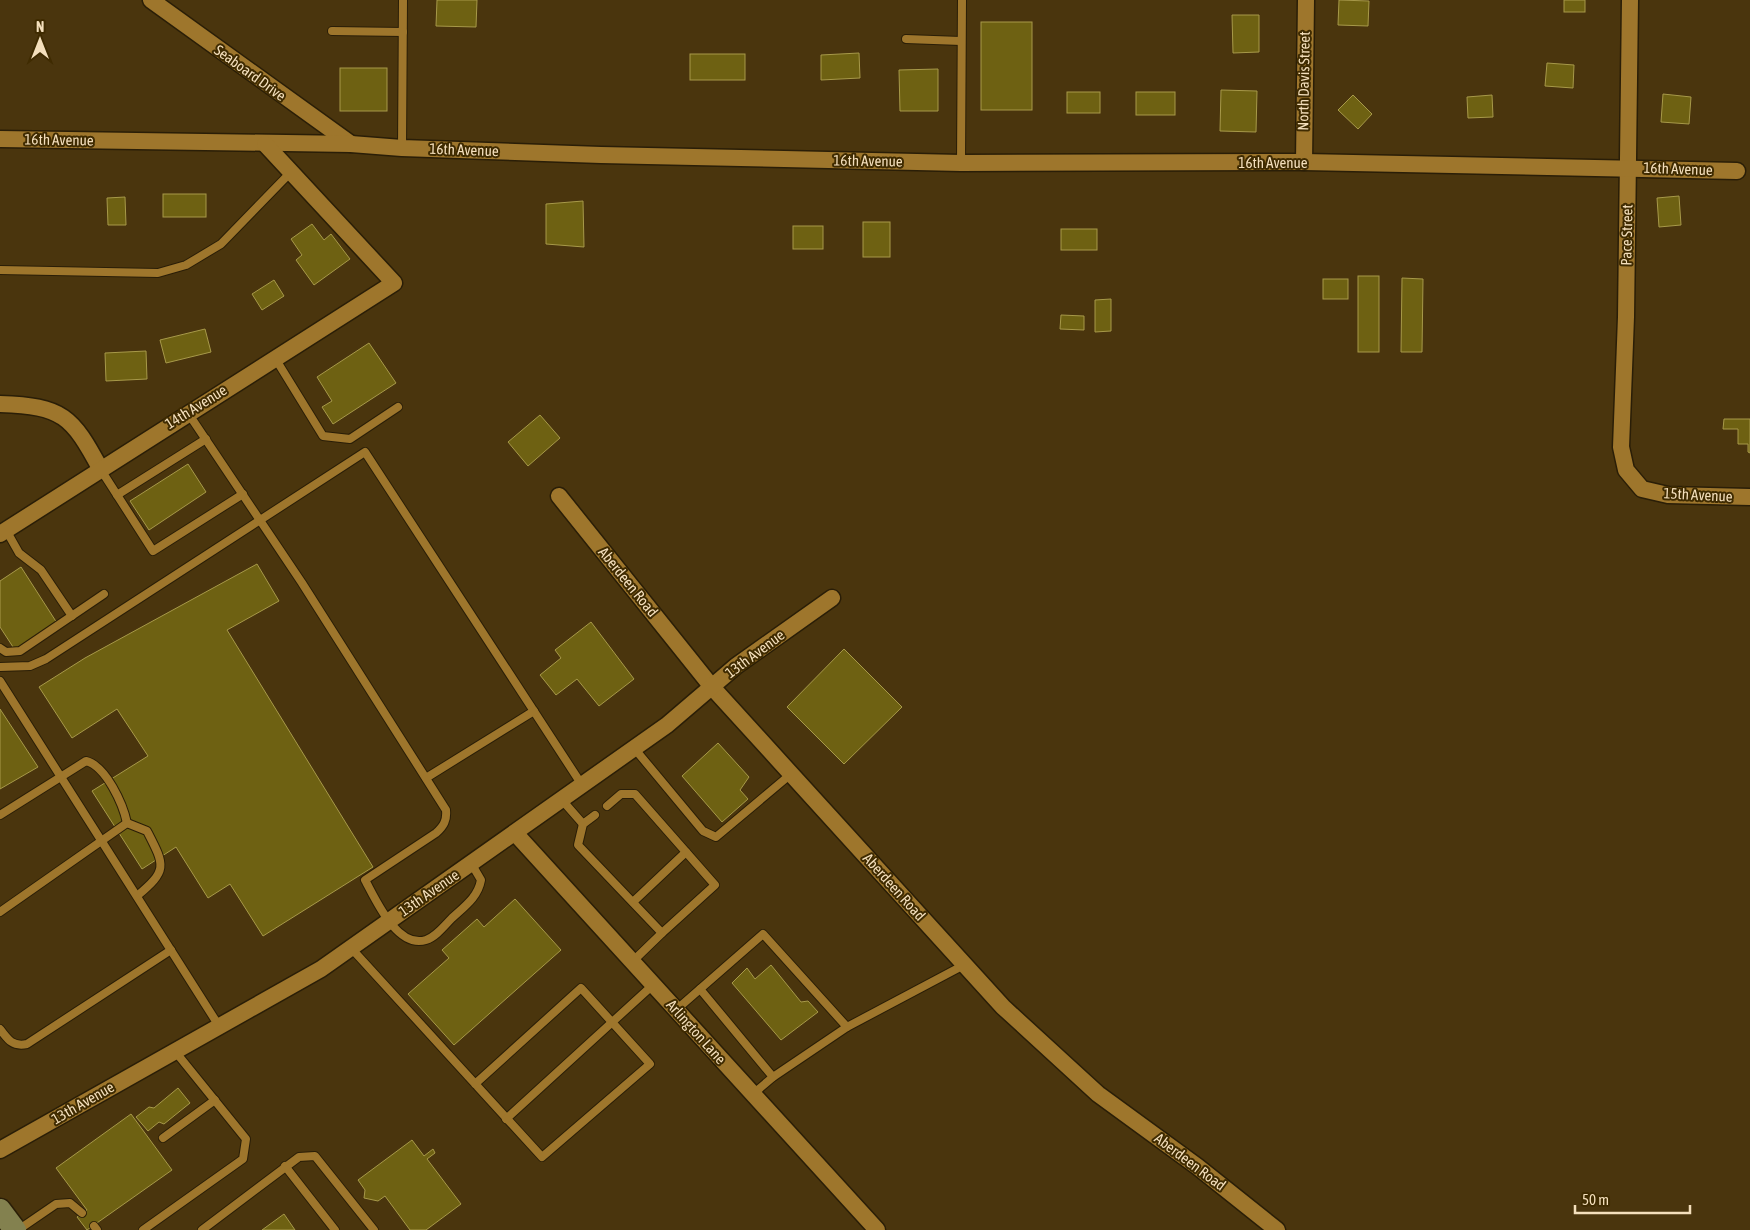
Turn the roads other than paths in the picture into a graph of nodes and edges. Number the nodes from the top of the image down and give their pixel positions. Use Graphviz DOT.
graph roads {
  1 [pos="150,0"];
  2 [pos="403,0"];
  3 [pos="962,0"];
  4 [pos="1306,0"];
  5 [pos="1630,0"];
  6 [pos="332,31"];
  7 [pos="402,32"];
  8 [pos="906,39"];
  9 [pos="961,41"];
  10 [pos="0,139"];
  11 [pos="265,144"];
  12 [pos="351,144"];
  13 [pos="402,148"];
  14 [pos="1304,162"];
  15 [pos="961,163"];
  16 [pos="1627,168"];
  17 [pos="1737,171"];
  18 [pos="291,172"];
  19 [pos="0,270"];
  20 [pos="275,358"];
  21 [pos="0,404"];
  22 [pos="398,407"];
  23 [pos="188,413"];
  24 [pos="206,439"];
  25 [pos="101,470"];
  26 [pos="1626,470"];
  27 [pos="117,494"];
  28 [pos="243,494"];
  29 [pos="559,496"];
  30 [pos="1750,497"];
  31 [pos="259,519"];
  32 [pos="3,532"];
  33 [pos="104,594"];
  34 [pos="832,598"];
  35 [pos="72,616"];
  36 [pos="0,648"];
  37 [pos="0,667"];
  38 [pos="0,681"];
  39 [pos="712,687"];
  40 [pos="534,711"];
  41 [pos="634,748"];
  42 [pos="791,774"];
  43 [pos="61,777"];
  44 [pos="426,778"];
  45 [pos="582,785"];
  46 [pos="562,800"];
  47 [pos="607,806"];
  48 [pos="0,815"];
  49 [pos="594,816"];
  50 [pos="127,823"];
  51 [pos="583,824"];
  52 [pos="516,833"];
  53 [pos="102,843"];
  54 [pos="686,852"];
  55 [pos="471,863"];
  56 [pos="137,896"];
  57 [pos="633,902"];
  58 [pos="0,912"];
  59 [pos="389,921"];
  60 [pos="662,933"];
  61 [pos="351,948"];
  62 [pos="171,950"];
  63 [pos="632,962"];
  64 [pos="964,965"];
  65 [pos="654,984"];
  66 [pos="700,989"];
  67 [pos="676,1010"];
  68 [pos="612,1023"];
  69 [pos="219,1026"];
  70 [pos="847,1027"];
  71 [pos="0,1029"];
  72 [pos="174,1050"];
  73 [pos="773,1077"];
  74 [pos="475,1084"];
  75 [pos="753,1094"];
  76 [pos="215,1100"];
  77 [pos="506,1119"];
  78 [pos="163,1138"];
  79 [pos="0,1150"];
  80 [pos="286,1166"];
  81 [pos="0,1210"];
  82 [pos="82,1213"];
  83 [pos="17,1230"];
  84 [pos="144,1230"];
  85 [pos="202,1230"];
  86 [pos="336,1230"];
  87 [pos="374,1230"];
  88 [pos="877,1230"];
  89 [pos="1277,1230"];
  1 -- 12 [label="street, Seaboard Drive"];
  2 -- 7 [label="lane"];
  3 -- 9 [label="lane"];
  4 -- 14 [label="street, North Davis Street"];
  5 -- 16 [label="street, Pace Street"];
  6 -- 7 [label="lane"];
  7 -- 13 [label="lane"];
  8 -- 9 [label="lane"];
  9 -- 15 [label="lane"];
  10 -- 11 [label="street, 16th Avenue"];
  11 -- 12 [label="street, 16th Avenue"];
  11 -- 18 [label="street"];
  12 -- 13 [label="street, 16th Avenue"];
  13 -- 15 [label="street, 16th Avenue"];
  14 -- 15 [label="street, 16th Avenue"];
  14 -- 16 [label="street, 16th Avenue"];
  16 -- 17 [label="street, 16th Avenue"];
  16 -- 26 [label="street, Pace Street"];
  18 -- 19 [label="lane"];
  18 -- 20 [label="street, 14th Avenue"];
  20 -- 22 [label="lane"];
  20 -- 23 [label="street, 14th Avenue"];
  21 -- 25 [label="street"];
  23 -- 24 [label="lane"];
  23 -- 25 [label="street, 14th Avenue"];
  24 -- 27 [label="lane"];
  24 -- 28 [label="lane"];
  25 -- 27 [label="lane"];
  25 -- 32 [label="street, 14th Avenue"];
  26 -- 30 [label="street, 15th Avenue"];
  27 -- 28 [label="lane"];
  28 -- 31 [label="lane"];
  29 -- 39 [label="street, Aberdeen Road"];
  31 -- 37 [label="lane"];
  31 -- 40 [label="lane"];
  31 -- 44 [label="lane"];
  32 -- 35 [label="lane"];
  33 -- 35 [label="lane"];
  34 -- 39 [label="street, 13th Avenue"];
  35 -- 36 [label="lane"];
  38 -- 43 [label="lane"];
  39 -- 41 [label="street, 13th Avenue"];
  39 -- 42 [label="street, Aberdeen Road"];
  40 -- 44 [label="lane"];
  40 -- 45 [label="lane"];
  41 -- 42 [label="lane"];
  41 -- 45 [label="street, 13th Avenue"];
  42 -- 64 [label="street, Aberdeen Road"];
  43 -- 48 [label="lane"];
  43 -- 50 [label="lane"];
  43 -- 53 [label="lane"];
  44 -- 59 [label="lane"];
  45 -- 46 [label="street, 13th Avenue"];
  46 -- 51 [label="lane"];
  46 -- 52 [label="street, 13th Avenue"];
  47 -- 54 [label="lane"];
  49 -- 51 [label="lane"];
  50 -- 53 [label="lane"];
  50 -- 56 [label="lane"];
  51 -- 57 [label="lane"];
  52 -- 55 [label="street, 13th Avenue"];
  52 -- 63 [label="street, Arlington Lane"];
  53 -- 56 [label="lane"];
  53 -- 58 [label="lane"];
  54 -- 57 [label="lane"];
  54 -- 60 [label="lane"];
  55 -- 59 [label="street, 13th Avenue"];
  55 -- 59 [label="lane"];
  56 -- 62 [label="lane"];
  57 -- 60 [label="lane"];
  59 -- 61 [label="street, 13th Avenue"];
  60 -- 63 [label="lane"];
  61 -- 69 [label="street, 13th Avenue"];
  61 -- 74 [label="lane"];
  62 -- 69 [label="lane"];
  62 -- 71 [label="lane"];
  63 -- 65 [label="street, Arlington Lane"];
  64 -- 70 [label="lane"];
  64 -- 89 [label="street, Aberdeen Road"];
  65 -- 67 [label="street, Arlington Lane"];
  65 -- 68 [label="lane"];
  66 -- 67 [label="lane"];
  66 -- 70 [label="lane"];
  66 -- 73 [label="lane"];
  67 -- 75 [label="street, Arlington Lane"];
  68 -- 74 [label="lane"];
  68 -- 77 [label="lane"];
  68 -- 77 [label="lane"];
  69 -- 72 [label="street, 13th Avenue"];
  70 -- 73 [label="lane"];
  72 -- 76 [label="lane"];
  72 -- 79 [label="street, 13th Avenue"];
  73 -- 75 [label="lane"];
  74 -- 77 [label="lane"];
  75 -- 88 [label="street, Arlington Lane"];
  76 -- 78 [label="lane"];
  76 -- 84 [label="lane"];
  80 -- 85 [label="lane"];
  80 -- 86 [label="lane"];
  80 -- 87 [label="lane"];
  81 -- 83 [label="main road"];
  82 -- 83 [label="lane"];
}
